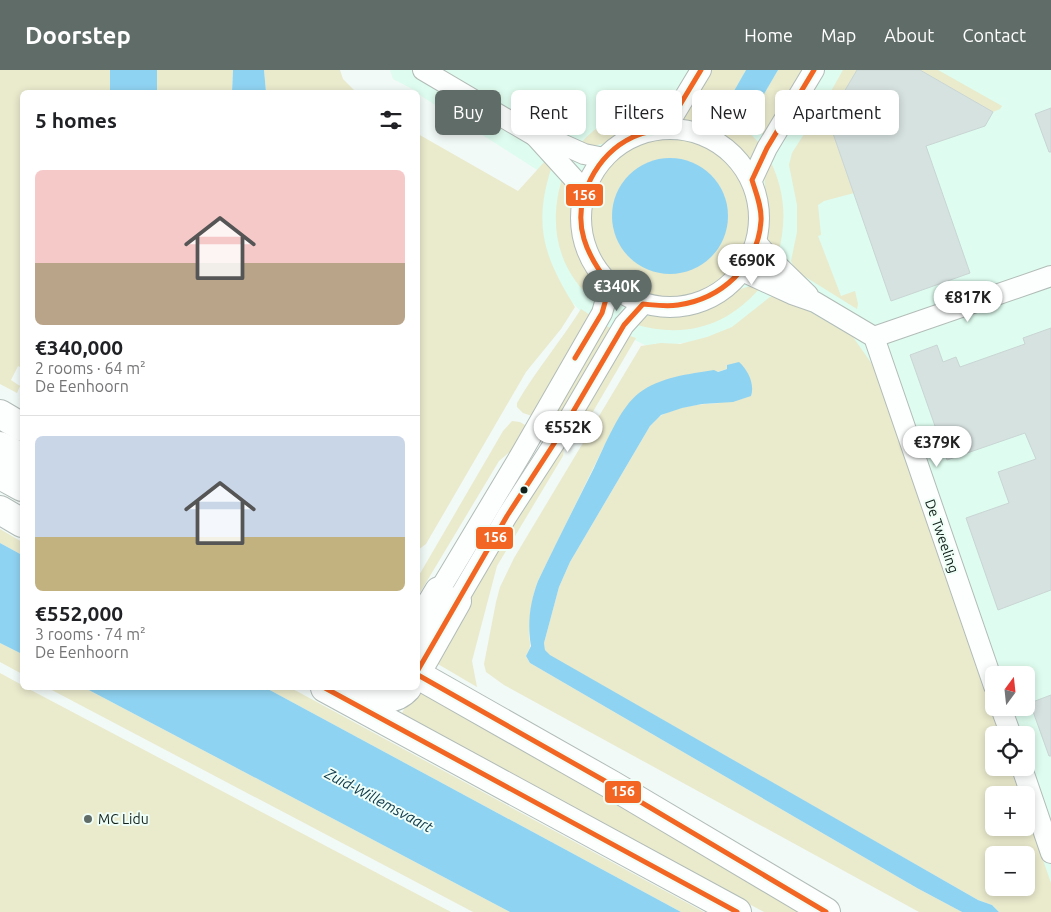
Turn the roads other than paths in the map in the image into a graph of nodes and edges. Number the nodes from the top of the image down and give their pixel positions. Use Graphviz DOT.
graph roads {
  1 [pos="423,70"];
  2 [pos="701,70"];
  3 [pos="814,70"];
  4 [pos="682,101"];
  5 [pos="682,129"];
  6 [pos="638,135"];
  7 [pos="535,136"];
  8 [pos="604,158"];
  9 [pos="752,180"];
  10 [pos="586,191"];
  11 [pos="757,243"];
  12 [pos="742,271"];
  13 [pos="1051,276"];
  14 [pos="610,286"];
  15 [pos="815,302"];
  16 [pos="643,304"];
  17 [pos="874,337"];
  18 [pos="0,414"];
  19 [pos="20,425"];
  20 [pos="0,446"];
  21 [pos="20,457"];
  22 [pos="0,475"];
  23 [pos="20,486"];
  24 [pos="0,510"];
  25 [pos="20,521"];
  26 [pos="448,596"];
  27 [pos="420,606"];
  28 [pos="420,624"];
  29 [pos="987,666"];
  30 [pos="420,673"];
  31 [pos="420,679"];
  32 [pos="329,690"];
  33 [pos="405,690"];
  34 [pos="1025,776"];
  35 [pos="1051,853"];
  36 [pos="737,912"];
  37 [pos="826,912"];
  1 -- 7 [label="street"];
  2 -- 4 [label="street"];
  3 -- 9 [label="street"];
  5 -- 9 [label="street"];
  6 -- 8 [label="street"];
  7 -- 8 [label="street"];
  7 -- 10 [label="street"];
  8 -- 10 [label="street"];
  9 -- 11 [label="street"];
  10 -- 14 [label="street"];
  11 -- 12 [label="street"];
  11 -- 15 [label="street"];
  12 -- 15 [label="street"];
  12 -- 16 [label="street"];
  13 -- 17 [label="street"];
  14 -- 16 [label="street"];
  14 -- 26 [label="street"];
  15 -- 17 [label="street"];
  16 -- 26 [label="street"];
  17 -- 29 [label="street, De Tweeling"];
  18 -- 19 [label="highway"];
  20 -- 21 [label="highway"];
  22 -- 23 [label="highway"];
  24 -- 25 [label="highway"];
  26 -- 27 [label="highway"];
  26 -- 28 [label="highway"];
  26 -- 30 [label="highway"];
  31 -- 37 [label="highway"];
  32 -- 33 [label="highway"];
  32 -- 36 [label="highway"];
  34 -- 35 [label="street"];
}
